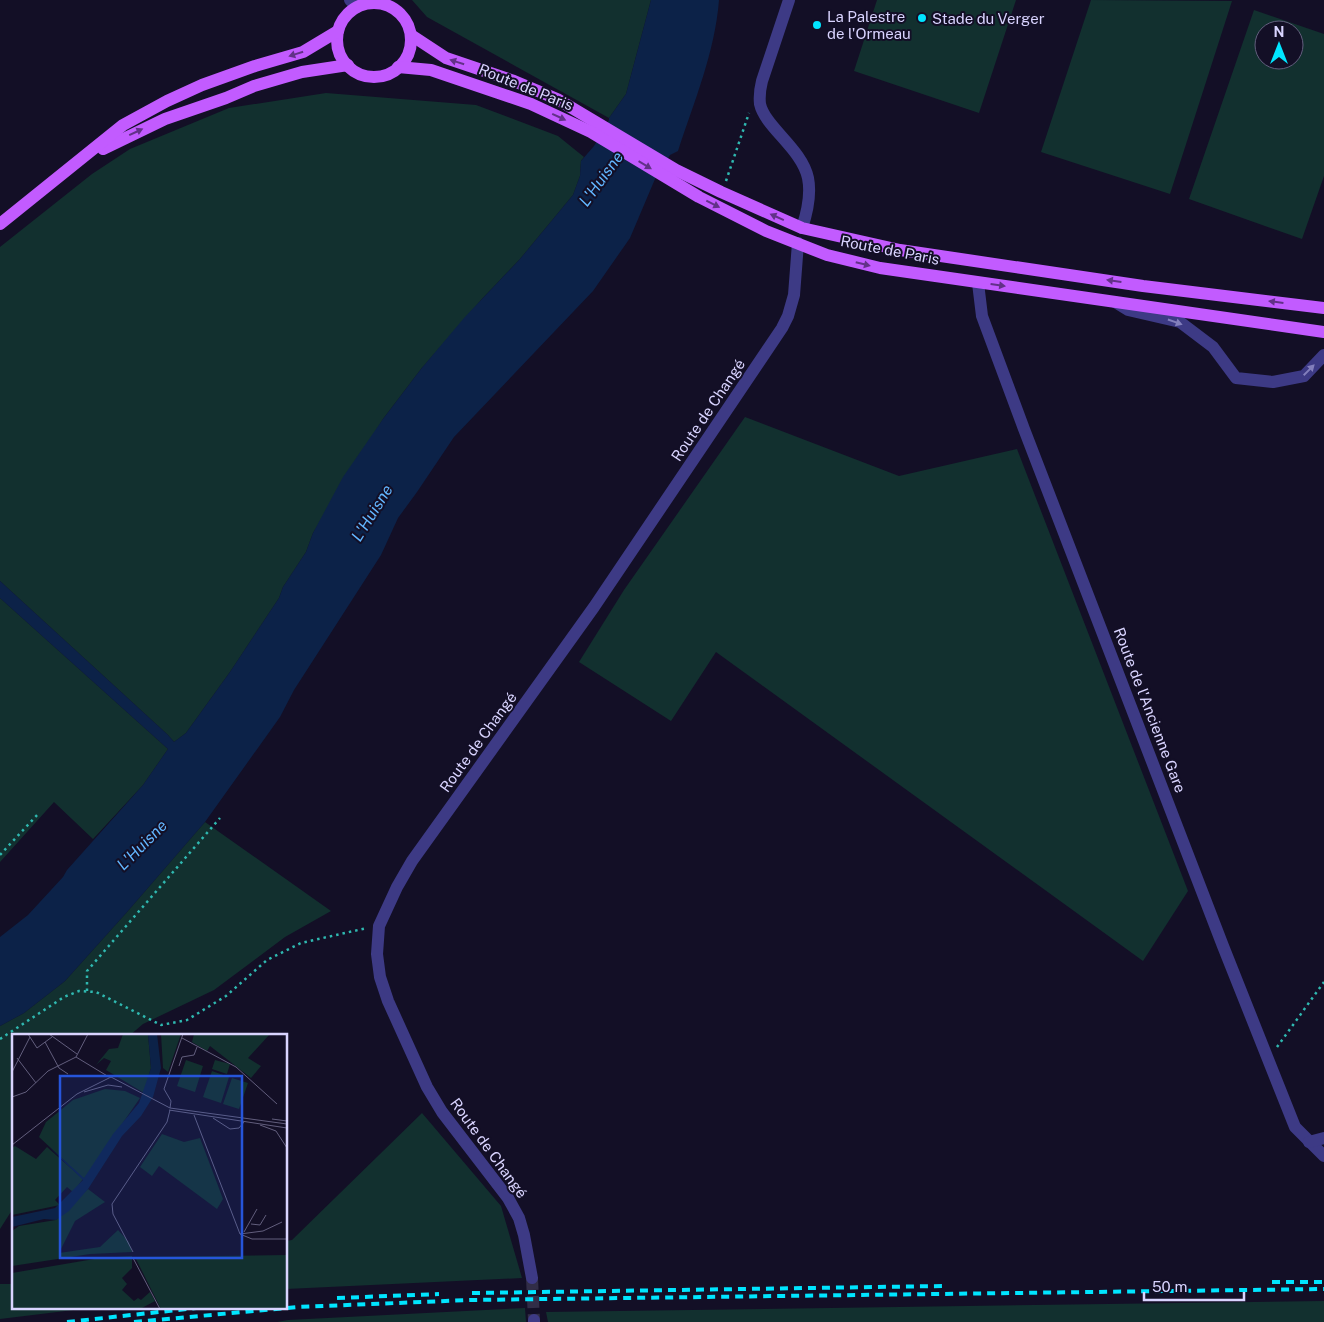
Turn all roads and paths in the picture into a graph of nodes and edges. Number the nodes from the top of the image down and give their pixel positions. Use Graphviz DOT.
graph roads {
  1 [pos="790,0"];
  2 [pos="354,4"];
  3 [pos="338,31"];
  4 [pos="410,35"];
  5 [pos="348,65"];
  6 [pos="398,67"];
  7 [pos="759,94"];
  8 [pos="594,128"];
  9 [pos="77,163"];
  10 [pos="673,175"];
  11 [pos="721,192"];
  12 [pos="0,224"];
  13 [pos="802,228"];
  14 [pos="798,244"];
  15 [pos="978,283"];
  16 [pos="1112,301"];
  17 [pos="1324,308"];
  18 [pos="1324,332"];
  19 [pos="1324,354"];
  20 [pos="38,814"];
  21 [pos="220,818"];
  22 [pos="0,855"];
  23 [pos="379,926"];
  24 [pos="1324,982"];
  25 [pos="87,991"];
  26 [pos="0,1040"];
  27 [pos="1269,1058"];
  28 [pos="1324,1138"];
  29 [pos="1309,1142"];
  30 [pos="1324,1156"];
  31 [pos="532,1278"];
  1 -- 7 [label="street"];
  2 -- 3 [label="main road"];
  2 -- 4 [label="main road"];
  3 -- 5 [label="main road"];
  3 -- 9 [label="main road, one-way"];
  4 -- 6 [label="main road"];
  8 -- 4 [label="main road, Route de Paris, one-way"];
  5 -- 6 [label="main road"];
  9 -- 5 [label="main road, one-way"];
  6 -- 8 [label="main road, Route de Paris, one-way"];
  7 -- 11 [label="path"];
  7 -- 13 [label="street"];
  8 -- 10 [label="main road, Route de Paris"];
  9 -- 12 [label="main road"];
  10 -- 11 [label="main road, Route de Paris"];
  10 -- 14 [label="main road, Route de Paris, one-way"];
  13 -- 11 [label="main road, Route de Paris, one-way"];
  17 -- 13 [label="main road, Route de Paris, one-way"];
  14 -- 15 [label="main road, Route de Paris, one-way"];
  14 -- 23 [label="street, Route de Changé"];
  15 -- 16 [label="main road, Route de Paris, one-way"];
  15 -- 27 [label="street, Route de l'Ancienne Gare"];
  16 -- 18 [label="main road, Route de Paris"];
  16 -- 19 [label="street, one-way"];
  20 -- 22 [label="path"];
  21 -- 25 [label="path"];
  23 -- 25 [label="path"];
  23 -- 31 [label="street, Route de Changé"];
  24 -- 27 [label="path"];
  25 -- 26 [label="path"];
  27 -- 29 [label="street, Route de l'Ancienne Gare"];
  28 -- 29 [label="street"];
  29 -- 30 [label="street, Route de l'Ancienne Gare"];
}
